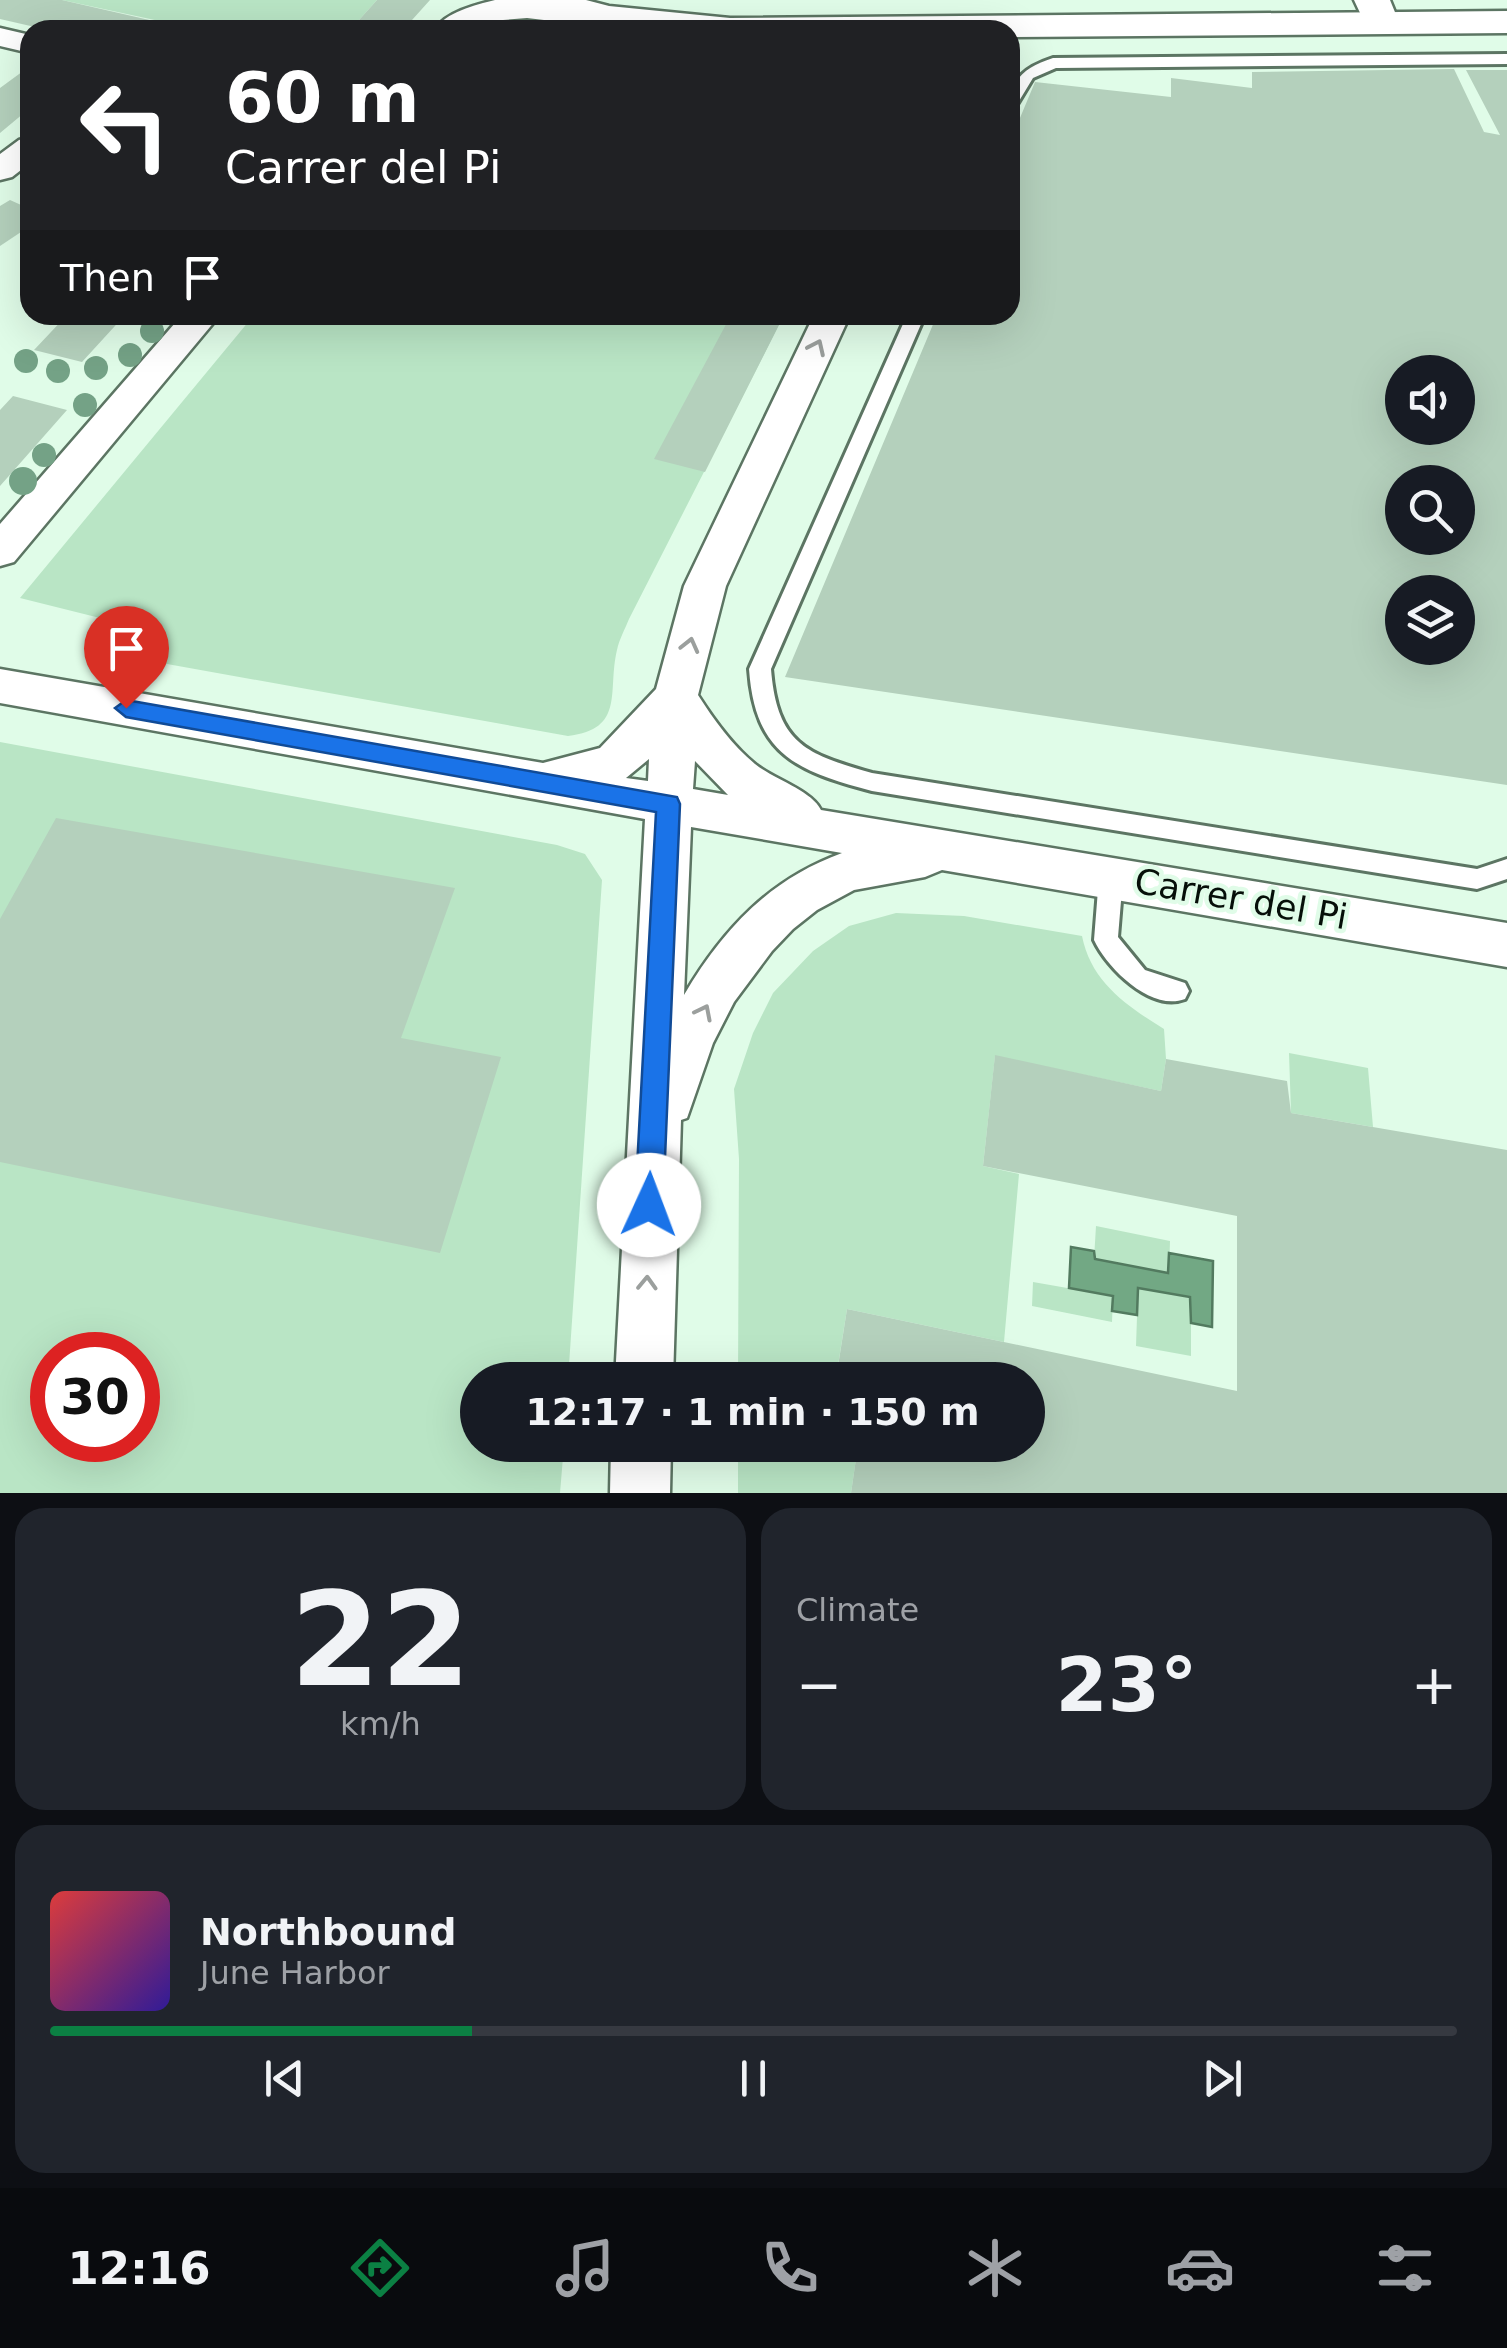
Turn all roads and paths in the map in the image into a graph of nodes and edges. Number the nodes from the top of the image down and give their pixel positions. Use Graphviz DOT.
graph roads {
  1 [pos="477,0"];
  2 [pos="546,0"];
  3 [pos="633,4"];
  4 [pos="1507,6"];
  5 [pos="1375,9"];
  6 [pos="452,20"];
  7 [pos="469,20"];
  8 [pos="695,20"];
  9 [pos="1507,22"];
  10 [pos="1020,26"];
  11 [pos="1507,59"];
  12 [pos="1020,85"];
  13 [pos="20,155"];
  14 [pos="0,170"];
  15 [pos="193,325"];
  16 [pos="827,325"];
  17 [pos="912,325"];
  18 [pos="0,551"];
  19 [pos="0,686"];
  20 [pos="676,696"];
  21 [pos="517,778"];
  22 [pos="668,804"];
  23 [pos="887,839"];
  24 [pos="974,853"];
  25 [pos="1507,869"];
  26 [pos="1111,876"];
  27 [pos="1507,945"];
  28 [pos="1176,990"];
  29 [pos="650,1170"];
  30 [pos="645,1362"];
  31 [pos="641,1462"];
  32 [pos="640,1493"];
  1 -- 6 [label="main road"];
  2 -- 3 [label="main road"];
  3 -- 5 [label="main road"];
  3 -- 7 [label="main road"];
  3 -- 8 [label="main road"];
  4 -- 5 [label="main road"];
  5 -- 9 [label="main road"];
  5 -- 10 [label="main road"];
  11 -- 12 [label="lane"];
  13 -- 14 [label="street"];
  15 -- 18 [label="street"];
  20 -- 16 [label="street, one-way"];
  17 -- 25 [label="lane"];
  19 -- 21 [label="street, Carrer del Pi"];
  20 -- 21 [label="street, Carrer del Pi"];
  20 -- 22 [label="street"];
  20 -- 23 [label="street"];
  21 -- 22 [label="street, Carrer del Pi"];
  22 -- 23 [label="street, Carrer del Pi"];
  22 -- 29 [label="street"];
  23 -- 24 [label="street, Carrer del Pi"];
  24 -- 26 [label="street, Carrer del Pi"];
  29 -- 24 [label="street, Carrer del Pi, one-way"];
  26 -- 27 [label="street, Carrer del Pi"];
  26 -- 28 [label="lane"];
  30 -- 29 [label="street, one-way"];
  31 -- 32 [label="street"];
}
